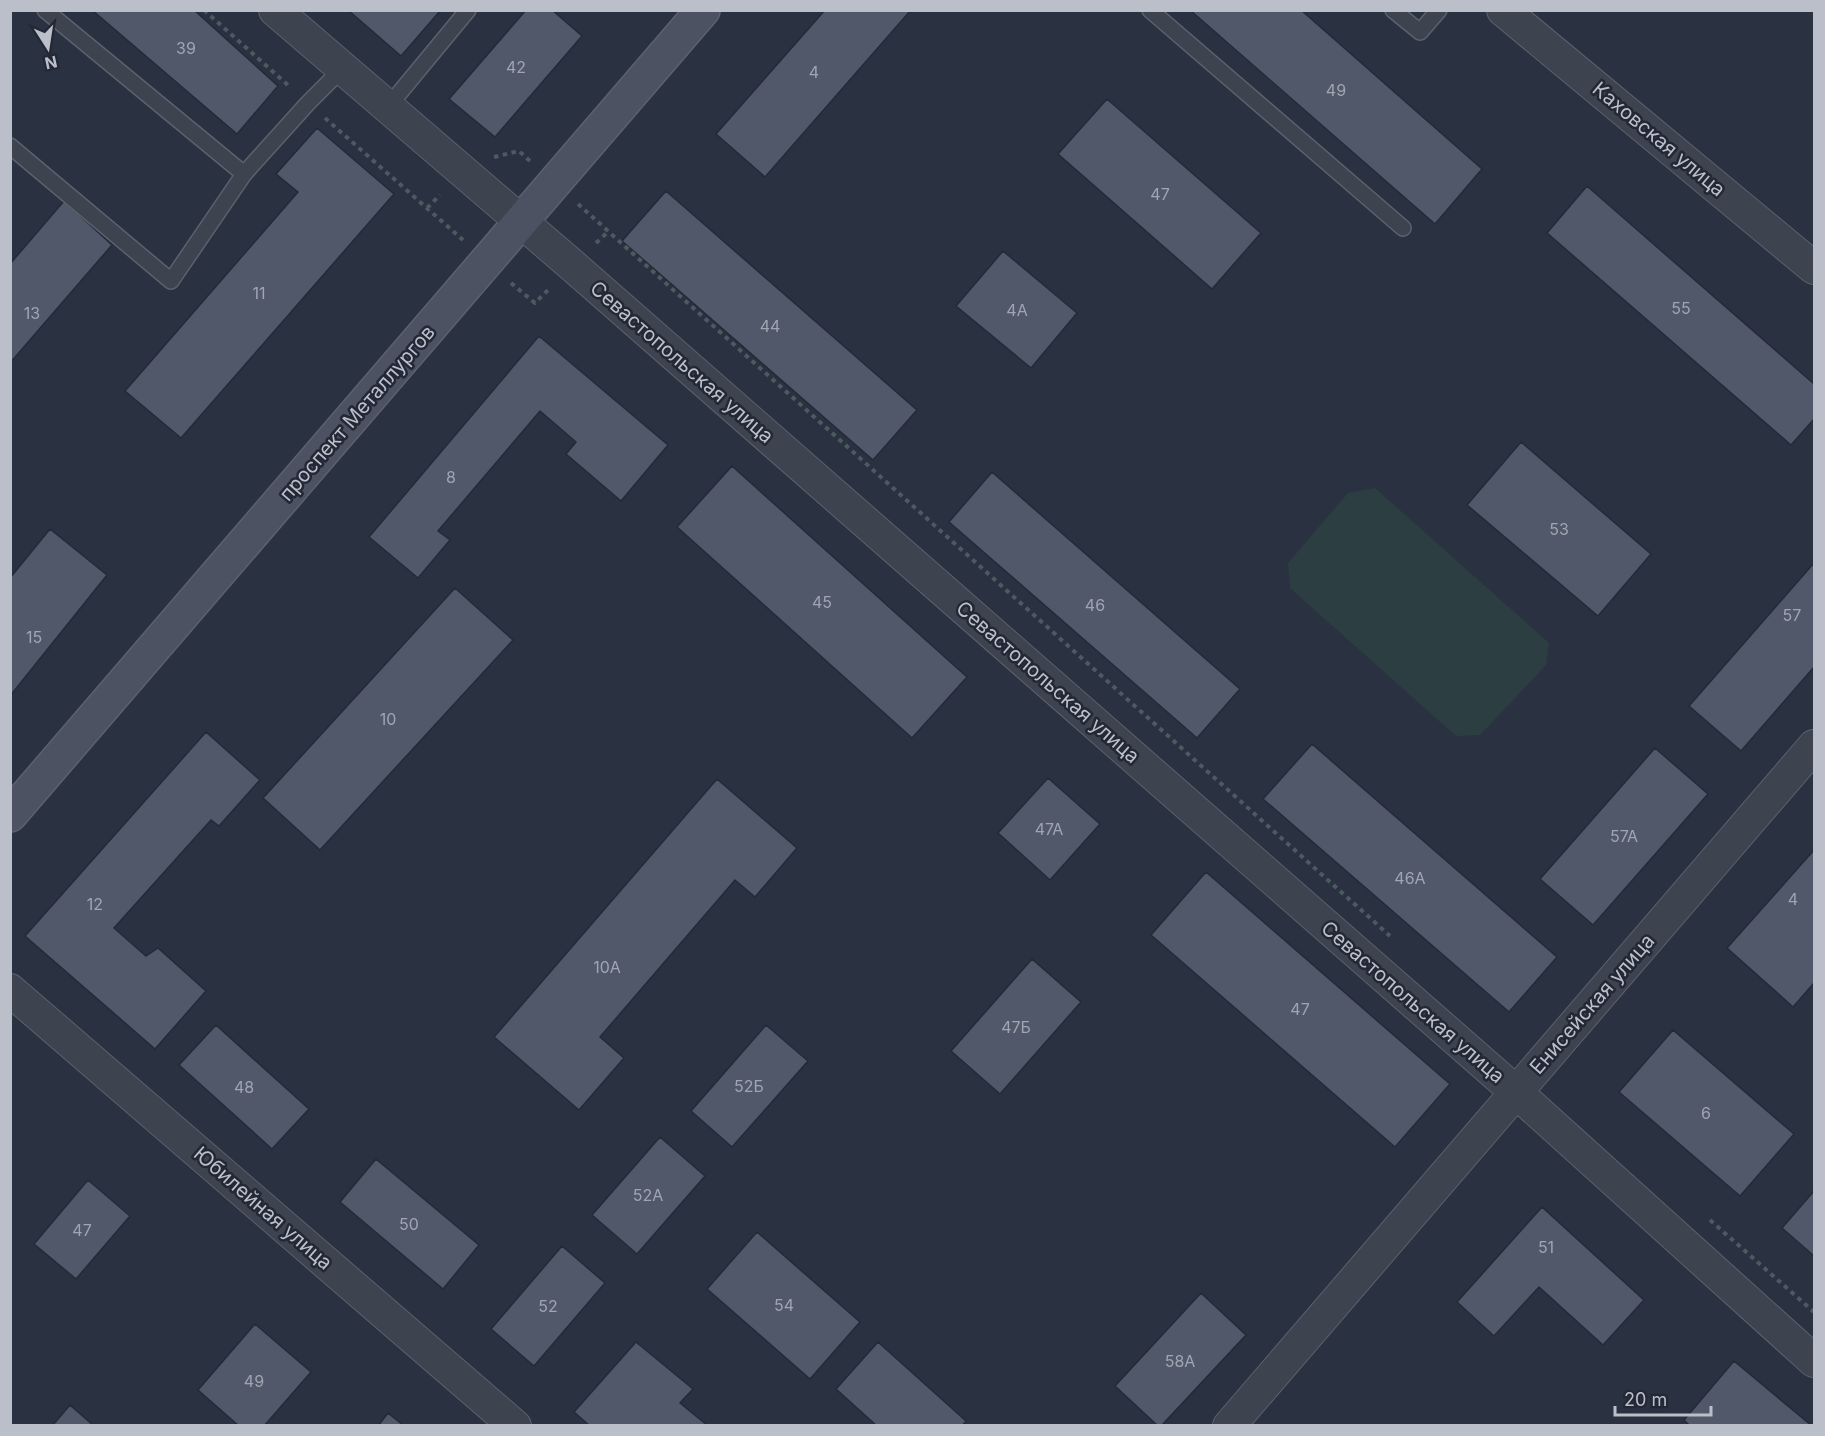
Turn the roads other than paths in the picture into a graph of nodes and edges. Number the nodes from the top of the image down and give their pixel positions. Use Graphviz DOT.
graph roads {
  1 [pos="45,10"];
  2 [pos="275,10"];
  3 [pos="468,10"];
  4 [pos="703,10"];
  5 [pos="1150,10"];
  6 [pos="1393,10"];
  7 [pos="1439,10"];
  8 [pos="1503,10"];
  9 [pos="342,69"];
  10 [pos="387,108"];
  11 [pos="10,146"];
  12 [pos="244,174"];
  13 [pos="521,222"];
  14 [pos="1403,228"];
  15 [pos="1815,268"];
  16 [pos="1815,746"];
  17 [pos="10,815"];
  18 [pos="10,990"];
  19 [pos="1516,1092"];
  20 [pos="1815,1361"];
  21 [pos="515,1425"];
  22 [pos="1229,1425"];
  1 -- 12 [label="lane"];
  2 -- 9 [label="street, Севастопольская улица"];
  3 -- 10 [label="lane"];
  4 -- 13 [label="street, проспект Металлургов"];
  5 -- 14 [label="lane"];
  6 -- 7 [label="lane"];
  8 -- 15 [label="street, Каховская улица"];
  9 -- 10 [label="street, Севастопольская улица"];
  9 -- 12 [label="lane"];
  10 -- 13 [label="street, Севастопольская улица"];
  11 -- 12 [label="lane"];
  13 -- 17 [label="street, проспект Металлургов"];
  13 -- 19 [label="street, Севастопольская улица"];
  16 -- 19 [label="street, Енисейская улица"];
  18 -- 21 [label="street, Юбилейная улица"];
  19 -- 20 [label="street, Севастопольская улица"];
  19 -- 22 [label="street, Енисейская улица"];
}
